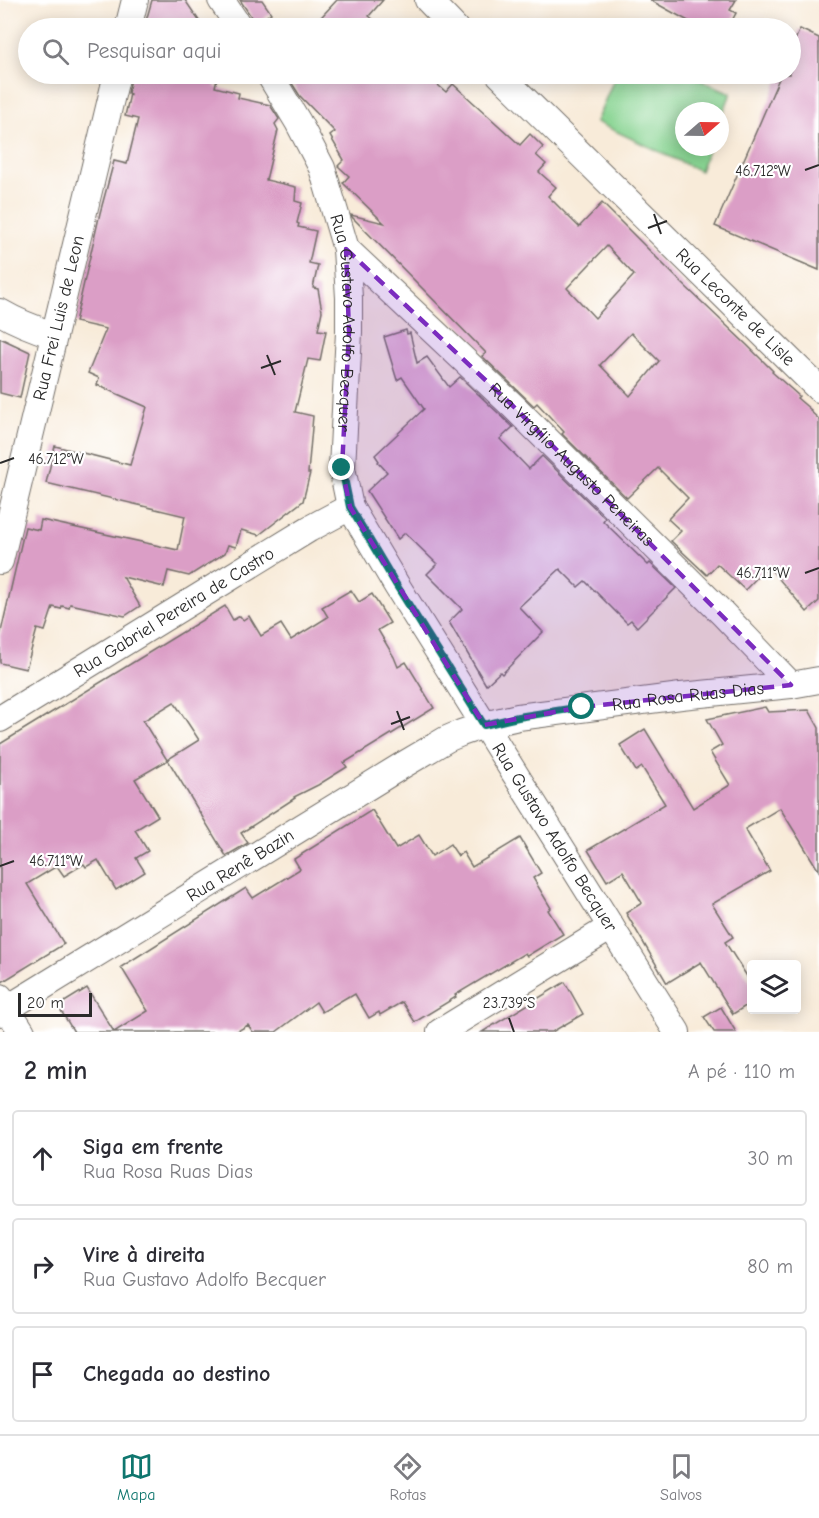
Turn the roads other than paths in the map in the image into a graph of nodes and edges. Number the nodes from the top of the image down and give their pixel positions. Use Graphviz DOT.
graph roads {
  1 [pos="135,0"];
  2 [pos="221,0"];
  3 [pos="428,0"];
  4 [pos="130,18"];
  5 [pos="233,18"];
  6 [pos="445,18"];
  7 [pos="115,84"];
  8 [pos="275,84"];
  9 [pos="509,84"];
  10 [pos="346,249"];
  11 [pos="0,312"];
  12 [pos="54,335"];
  13 [pos="819,389"];
  14 [pos="350,507"];
  15 [pos="0,561"];
  16 [pos="819,680"];
  17 [pos="792,685"];
  18 [pos="0,719"];
  19 [pos="484,725"];
  20 [pos="611,927"];
  21 [pos="3,1006"];
  22 [pos="22,1032"];
  23 [pos="440,1032"];
  24 [pos="677,1032"];
  1 -- 4 [label="street"];
  2 -- 5 [label="street"];
  3 -- 6 [label="street"];
  7 -- 12 [label="street, Rua Frei Luis de Leon"];
  8 -- 10 [label="street, Rua Gustavo Adolfo Becquer"];
  9 -- 13 [label="street, Rua Leconte de Lisle"];
  10 -- 14 [label="street, Rua Gustavo Adolfo Becquer"];
  10 -- 17 [label="street, Rua Virgílio Augusto Peneiras"];
  11 -- 12 [label="street"];
  12 -- 15 [label="street, Rua Frei Luis de Leon"];
  14 -- 18 [label="street, Rua Gabriel Pereira de Castro"];
  14 -- 19 [label="street, Rua Gustavo Adolfo Becquer"];
  16 -- 17 [label="street, Rua Rosa Ruas Dias"];
  17 -- 19 [label="street, Rua Rosa Ruas Dias"];
  19 -- 20 [label="street, Rua Gustavo Adolfo Becquer"];
  19 -- 21 [label="street, Rua Renê Bazin"];
  20 -- 23 [label="street"];
  20 -- 24 [label="street, Rua Gustavo Adolfo Becquer"];
  21 -- 22 [label="street"];
}
